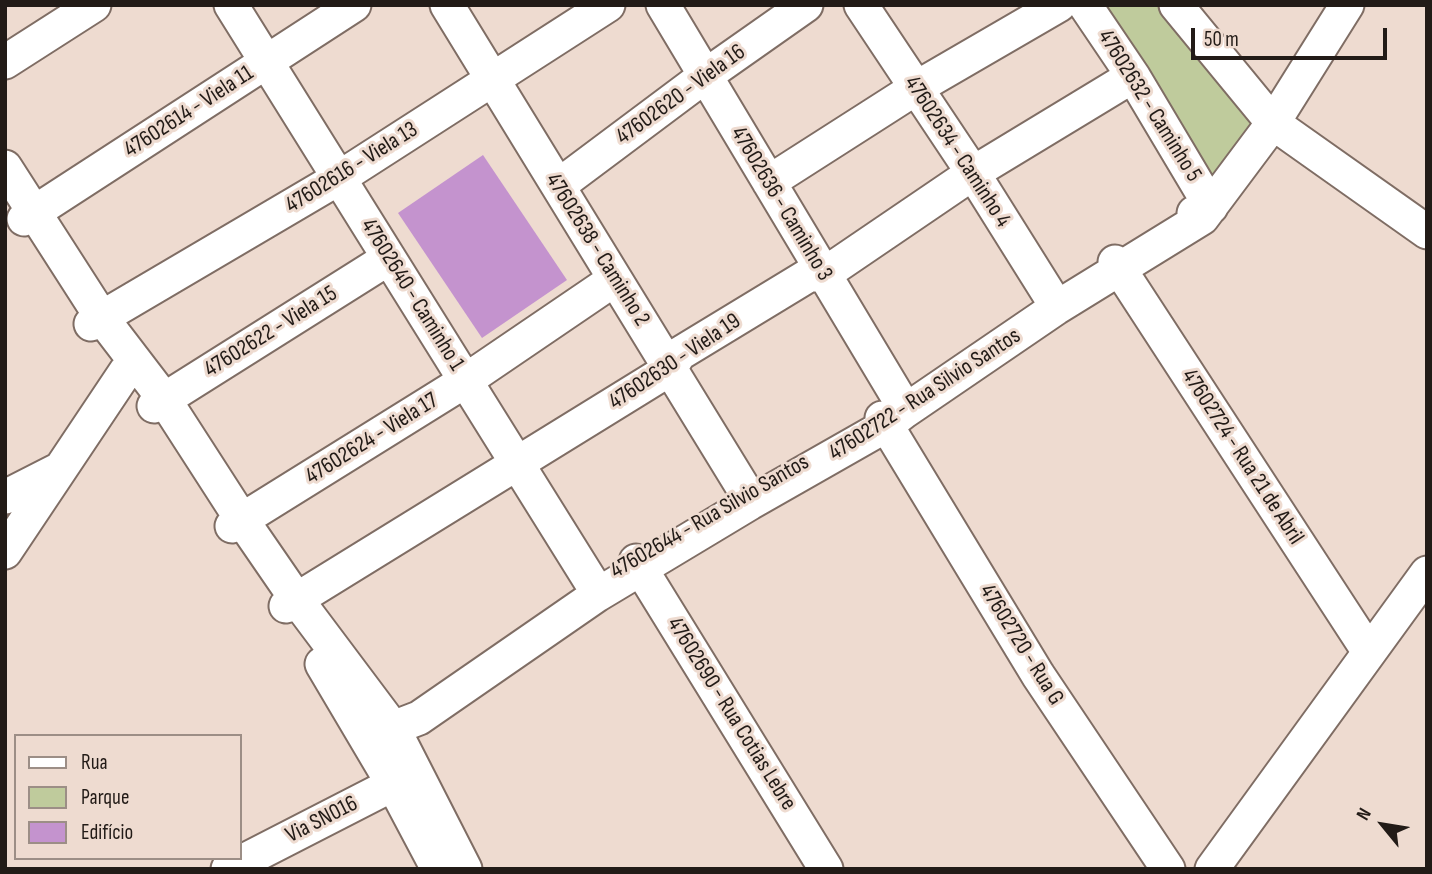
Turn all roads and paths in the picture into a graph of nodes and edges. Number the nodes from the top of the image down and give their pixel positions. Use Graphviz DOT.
graph roads {
  1 [pos="94,5"];
  2 [pos="231,5"];
  3 [pos="354,5"];
  4 [pos="447,5"];
  5 [pos="608,5"];
  6 [pos="663,5"];
  7 [pos="806,5"];
  8 [pos="861,5"];
  9 [pos="1059,5"];
  10 [pos="1085,5"];
  11 [pos="1176,5"];
  12 [pos="1348,5"];
  13 [pos="266,61"];
  14 [pos="5,62"];
  15 [pos="705,76"];
  16 [pos="1133,76"];
  17 [pos="493,80"];
  18 [pos="916,88"];
  19 [pos="1273,123"];
  20 [pos="5,167"];
  21 [pos="972,173"];
  22 [pos="339,178"];
  23 [pos="769,182"];
  24 [pos="558,186"];
  25 [pos="5,190"];
  26 [pos="1211,207"];
  27 [pos="29,216"];
  28 [pos="1427,232"];
  29 [pos="389,258"];
  30 [pos="1117,266"];
  31 [pos="823,275"];
  32 [pos="615,279"];
  33 [pos="1052,299"];
  34 [pos="97,321"];
  35 [pos="670,369"];
  36 [pos="126,371"];
  37 [pos="466,381"];
  38 [pos="159,402"];
  39 [pos="890,415"];
  40 [pos="516,464"];
  41 [pos="60,469"];
  42 [pos="747,494"];
  43 [pos="5,497"];
  44 [pos="237,523"];
  45 [pos="5,552"];
  46 [pos="639,565"];
  47 [pos="1427,573"];
  48 [pos="593,585"];
  49 [pos="292,603"];
  50 [pos="1369,652"];
  51 [pos="393,728"];
  52 [pos="405,778"];
  53 [pos="228,869"];
  54 [pos="438,869"];
  55 [pos="465,869"];
  56 [pos="825,869"];
  57 [pos="1168,869"];
  58 [pos="1212,869"];
  1 -- 14 [label="street"];
  2 -- 13 [label="street, 47602640 - Caminho 1"];
  3 -- 13 [label="street, 47602614 - Viela 11"];
  4 -- 17 [label="street, 47602638 - Caminho 2"];
  5 -- 17 [label="street, 47602616 - Viela 13"];
  6 -- 15 [label="street, 47602636 - Caminho 3"];
  7 -- 15 [label="street, 47602620 - Viela 16"];
  8 -- 18 [label="street, 47602634 - Caminho 4"];
  9 -- 18 [label="street"];
  10 -- 16 [label="street, 47602632 - Caminho 5"];
  11 -- 19 [label="street"];
  12 -- 19 [label="street"];
  13 -- 22 [label="street, 47602640 - Caminho 1"];
  13 -- 27 [label="street, 47602614 - Viela 11"];
  15 -- 23 [label="street, 47602636 - Caminho 3"];
  15 -- 24 [label="street, 47602620 - Viela 16"];
  16 -- 21 [label="street, 47602630 - Viela 19"];
  16 -- 26 [label="street, 47602632 - Caminho 5"];
  17 -- 22 [label="street, 47602616 - Viela 13"];
  17 -- 24 [label="street, 47602638 - Caminho 2"];
  18 -- 21 [label="street, 47602634 - Caminho 4"];
  18 -- 23 [label="street"];
  19 -- 26 [label="street"];
  19 -- 28 [label="street"];
  20 -- 27 [label="street"];
  21 -- 31 [label="street, 47602630 - Viela 19"];
  21 -- 33 [label="street, 47602634 - Caminho 4"];
  22 -- 29 [label="street, 47602640 - Caminho 1"];
  22 -- 34 [label="street, 47602616 - Viela 13"];
  23 -- 31 [label="street, 47602636 - Caminho 3"];
  24 -- 32 [label="street, 47602638 - Caminho 2"];
  25 -- 27 [label="street"];
  26 -- 30 [label="street, 47602644 - Rua Silvio Santos"];
  27 -- 34 [label="street"];
  29 -- 37 [label="street, 47602640 - Caminho 1"];
  29 -- 38 [label="street, 47602622 - Viela 15"];
  30 -- 33 [label="street, 47602644 - Rua Silvio Santos"];
  30 -- 39 [label="street, 47602722 - Rua Silvio Santos"];
  30 -- 50 [label="street, 47602724 - Rua 21 de Abril"];
  31 -- 35 [label="street, 47602630 - Viela 19"];
  31 -- 39 [label="street, 47602636 - Caminho 3"];
  32 -- 35 [label="street, 47602638 - Caminho 2"];
  32 -- 37 [label="street, 47602624 - Viela 17"];
  33 -- 39 [label="street, 47602644 - Rua Silvio Santos"];
  34 -- 36 [label="street"];
  34 -- 38 [label="street"];
  35 -- 40 [label="street, 47602630 - Viela 19"];
  35 -- 42 [label="street, 47602638 - Caminho 2"];
  36 -- 38 [label="street"];
  36 -- 41 [label="street"];
  37 -- 40 [label="street, 47602640 - Caminho 1"];
  37 -- 44 [label="street, 47602624 - Viela 17"];
  38 -- 44 [label="street"];
  39 -- 42 [label="street, 47602644 - Rua Silvio Santos"];
  39 -- 46 [label="street, 47602722 - Rua Silvio Santos"];
  39 -- 57 [label="street, 47602720 - Rua G"];
  40 -- 48 [label="street, 47602640 - Caminho 1"];
  40 -- 49 [label="street, 47602630 - Viela 19"];
  41 -- 43 [label="street"];
  41 -- 45 [label="street"];
  42 -- 46 [label="street, 47602644 - Rua Silvio Santos"];
  44 -- 49 [label="street"];
  46 -- 48 [label="street, 47602644 - Rua Silvio Santos"];
  46 -- 51 [label="street, 47602722 - Rua Silvio Santos"];
  46 -- 56 [label="street, 47602690 - Rua Cotias Lebre"];
  47 -- 50 [label="street"];
  48 -- 51 [label="street, 47602644 - Rua Silvio Santos"];
  49 -- 51 [label="street"];
  49 -- 52 [label="street"];
  50 -- 58 [label="street"];
  51 -- 52 [label="street"];
  52 -- 53 [label="street, Via SN016"];
  52 -- 54 [label="street"];
  52 -- 55 [label="street"];
}
